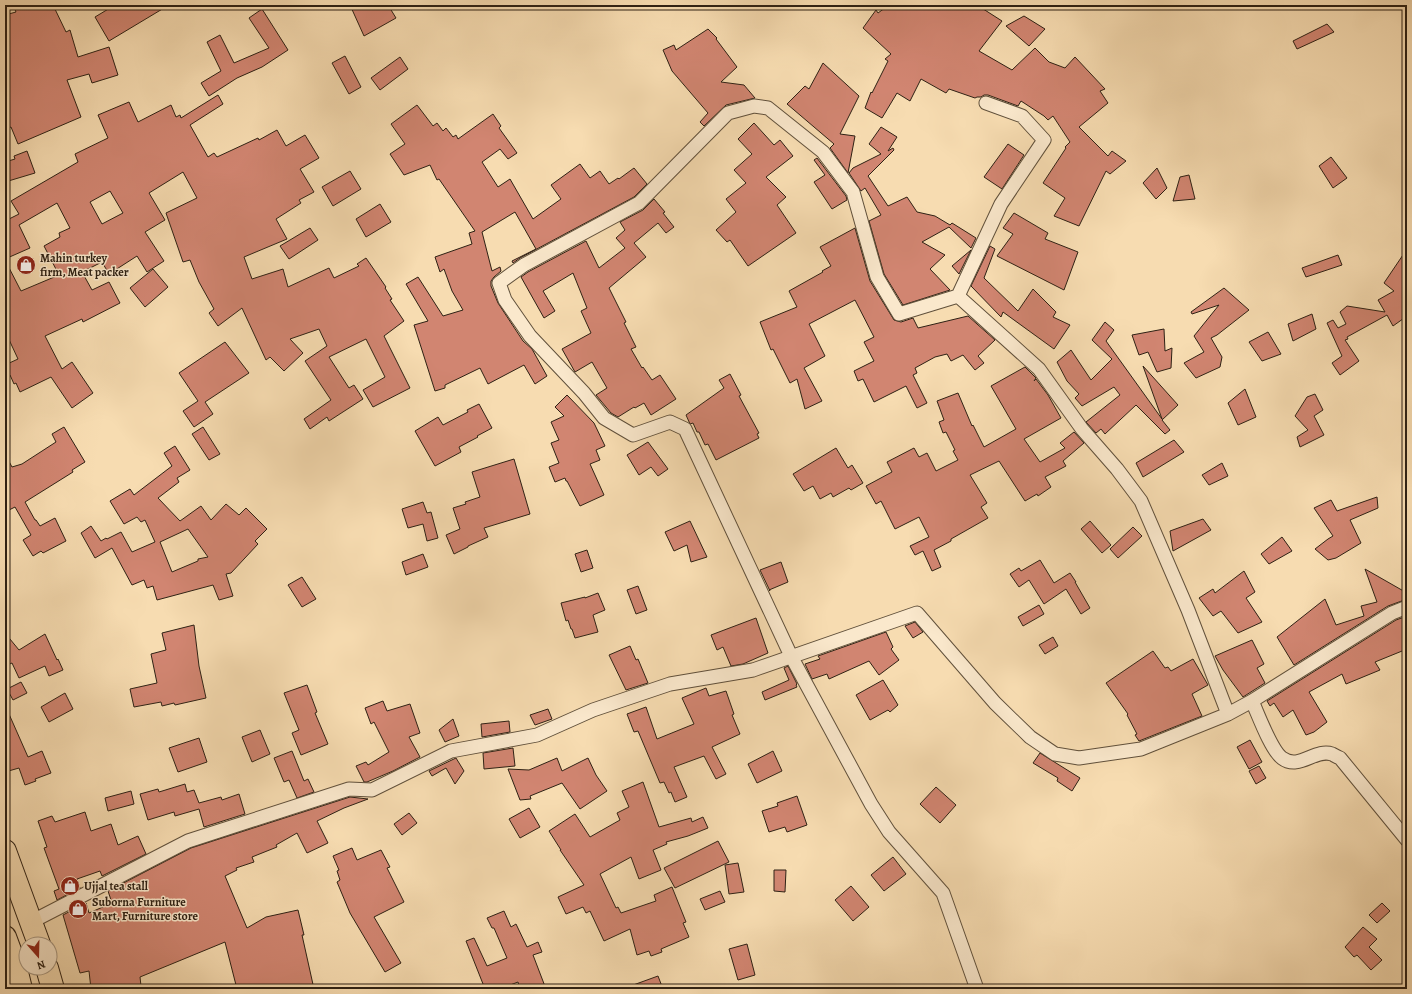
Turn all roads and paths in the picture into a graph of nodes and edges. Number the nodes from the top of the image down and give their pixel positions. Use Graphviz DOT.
graph roads {
  1 [pos="986,103"];
  2 [pos="958,296"];
  3 [pos="1407,607"];
  4 [pos="791,656"];
  5 [pos="1252,701"];
  6 [pos="1228,714"];
  7 [pos="1407,840"];
  8 [pos="5,851"];
  9 [pos="31,922"];
  10 [pos="36,936"];
  11 [pos="5,937"];
  12 [pos="10,965"];
  13 [pos="49,976"];
  14 [pos="14,989"];
  15 [pos="21,989"];
  16 [pos="53,989"];
  17 [pos="977,989"];
  1 -- 2 [label="street"];
  2 -- 4 [label="street"];
  2 -- 6 [label="street"];
  3 -- 5 [label="street"];
  4 -- 6 [label="street"];
  4 -- 9 [label="street"];
  4 -- 17 [label="street"];
  5 -- 6 [label="street"];
  5 -- 7 [label="street"];
  8 -- 9 [label="highway"];
  9 -- 10 [label="highway"];
  11 -- 12 [label="highway"];
  12 -- 14 [label="street"];
  12 -- 15 [label="highway"];
  13 -- 16 [label="highway"];
}
